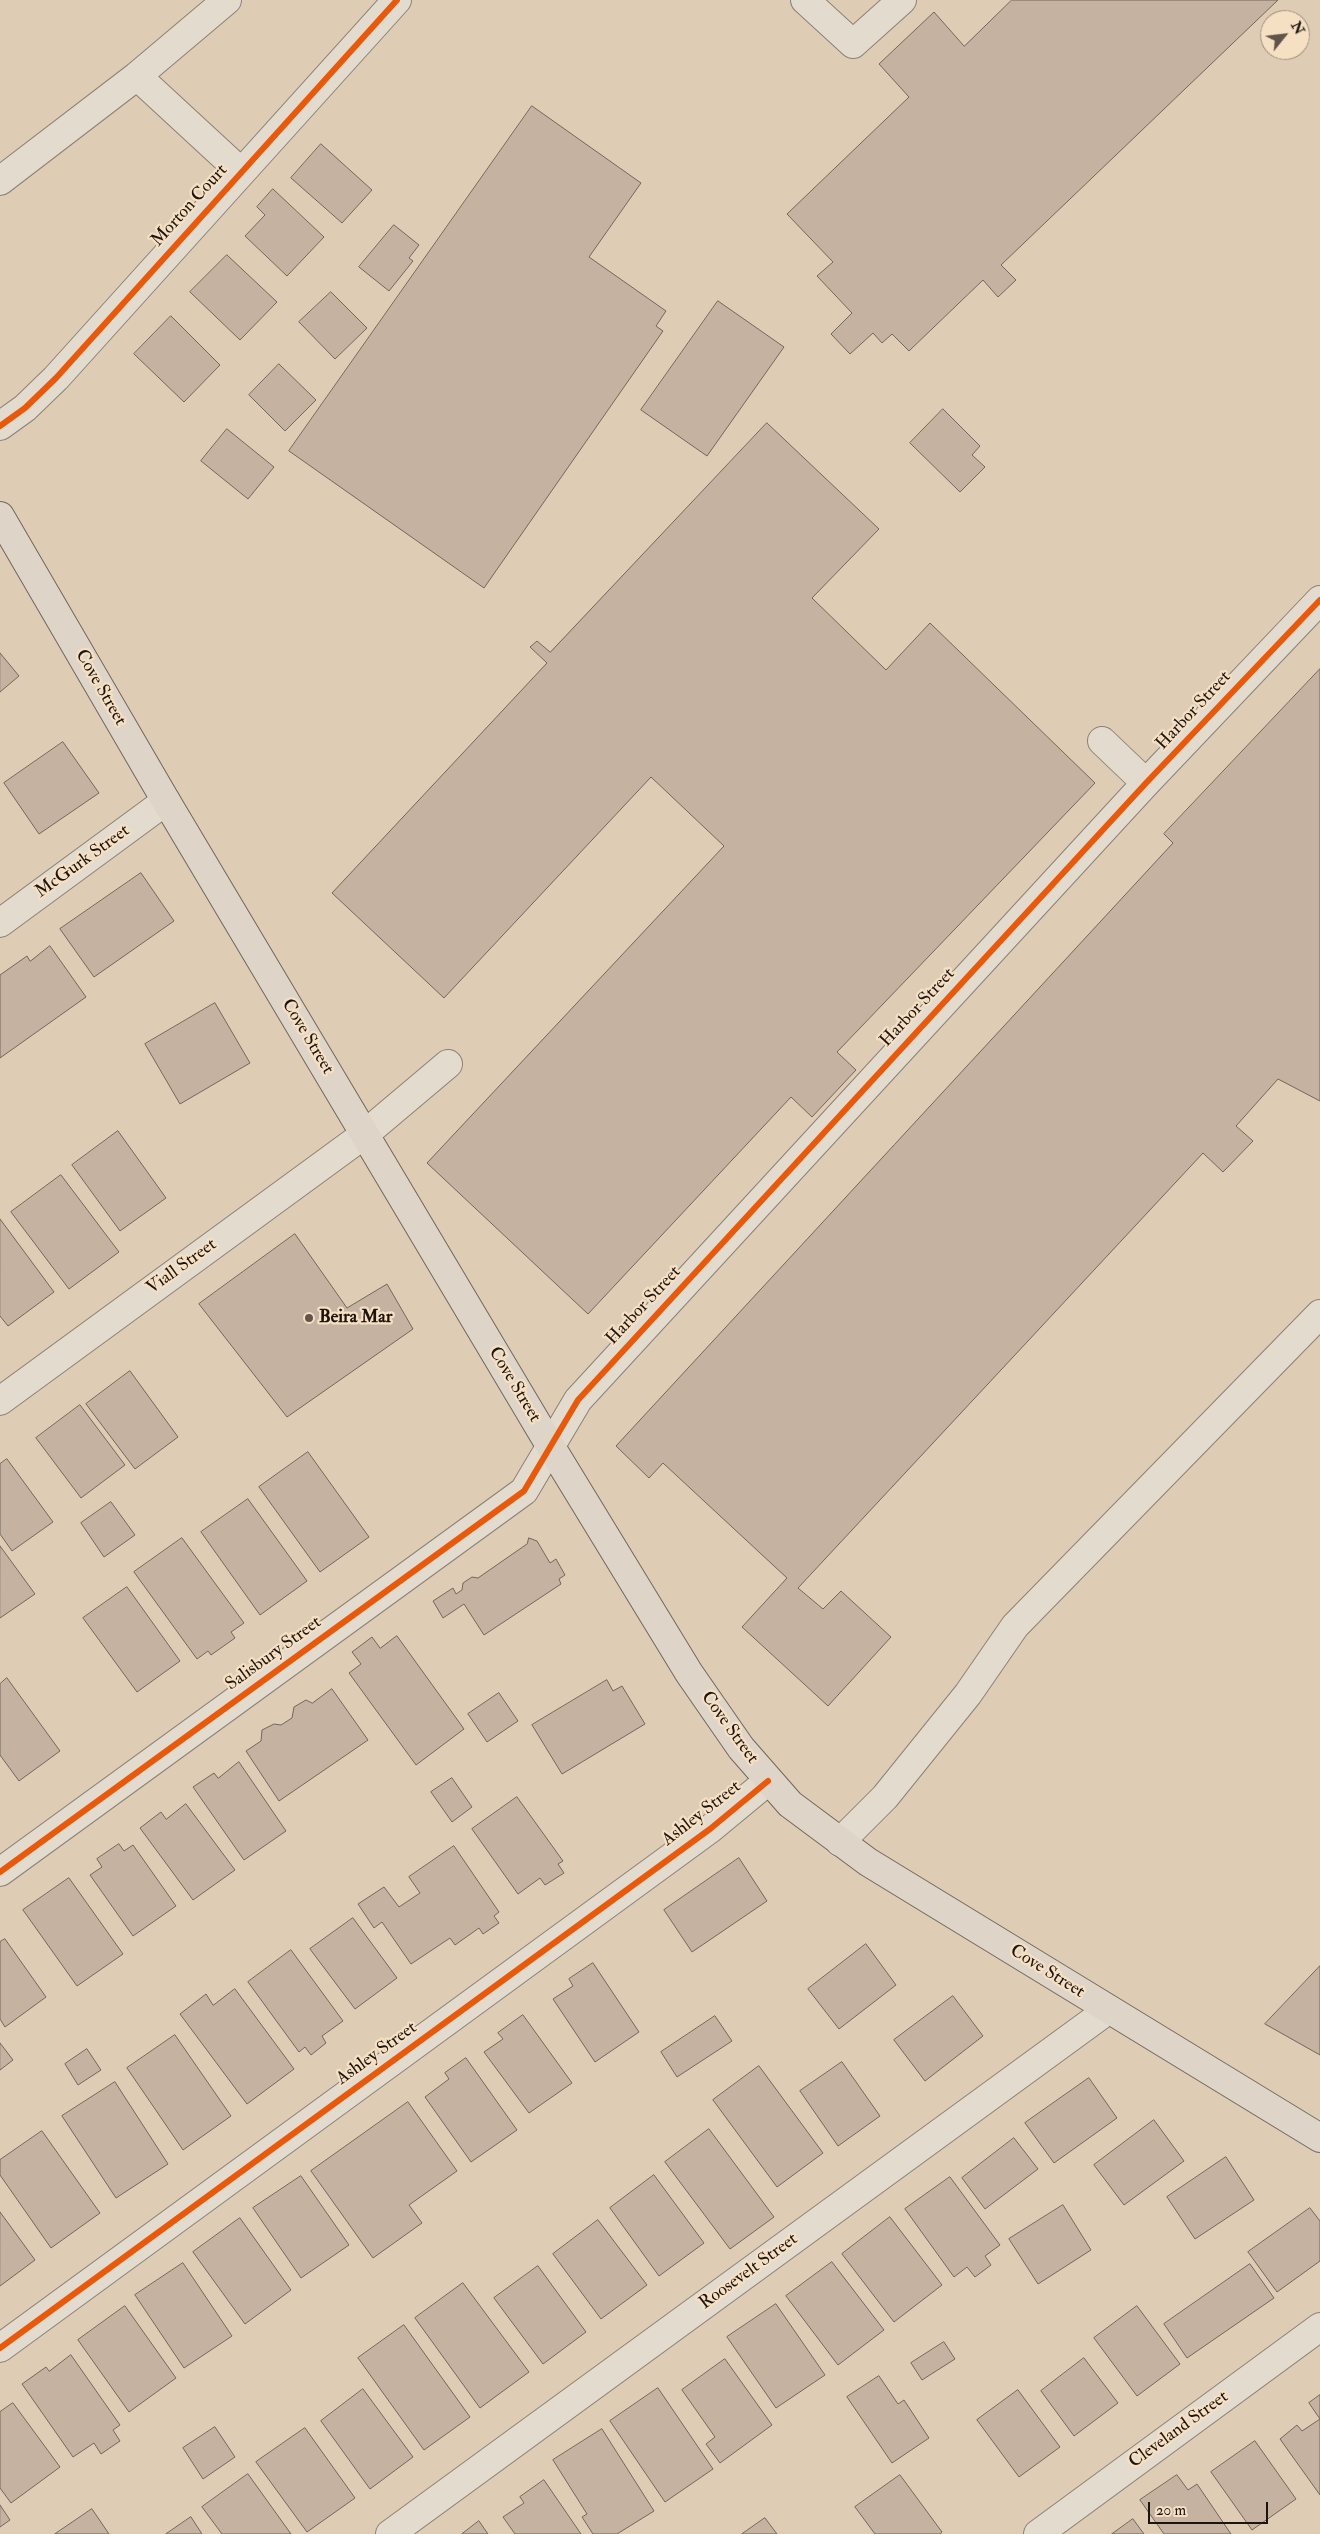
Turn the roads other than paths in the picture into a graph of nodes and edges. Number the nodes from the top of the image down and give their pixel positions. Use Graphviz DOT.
graph roads {
  1 [pos="227,0"];
  2 [pos="397,0"];
  3 [pos="805,0"];
  4 [pos="902,0"];
  5 [pos="137,76"];
  6 [pos="241,172"];
  7 [pos="0,181"];
  8 [pos="0,426"];
  9 [pos="0,516"];
  10 [pos="1320,600"];
  11 [pos="1102,741"];
  12 [pos="1146,783"];
  13 [pos="166,801"];
  14 [pos="0,924"];
  15 [pos="448,1064"];
  16 [pos="365,1134"];
  17 [pos="1320,1314"];
  18 [pos="0,1401"];
  19 [pos="551,1447"];
  20 [pos="768,1780"];
  21 [pos="840,1842"];
  22 [pos="0,1872"];
  23 [pos="1108,2010"];
  24 [pos="1320,2138"];
  25 [pos="1320,2327"];
  26 [pos="0,2348"];
  27 [pos="390,2534"];
  28 [pos="1038,2534"];
  1 -- 5 [label="street"];
  2 -- 6 [label="street, Morton Court"];
  3 -- 4 [label="street"];
  5 -- 6 [label="street"];
  5 -- 7 [label="street"];
  6 -- 8 [label="street, Morton Court"];
  9 -- 13 [label="main road, Cove Street"];
  10 -- 12 [label="street, Harbor Street"];
  11 -- 12 [label="street"];
  12 -- 19 [label="street, Harbor Street"];
  13 -- 14 [label="street, McGurk Street"];
  13 -- 16 [label="main road, Cove Street"];
  15 -- 16 [label="street, Viall Street"];
  16 -- 18 [label="street, Viall Street"];
  16 -- 19 [label="main road, Cove Street"];
  17 -- 21 [label="street"];
  19 -- 20 [label="main road, Cove Street"];
  19 -- 22 [label="street, Salisbury Street"];
  20 -- 21 [label="main road, Cove Street"];
  20 -- 26 [label="street, Ashley Street"];
  21 -- 23 [label="main road, Cove Street"];
  23 -- 24 [label="main road, Cove Street"];
  23 -- 27 [label="street, Roosevelt Street"];
  25 -- 28 [label="street, Cleveland Street"];
}
